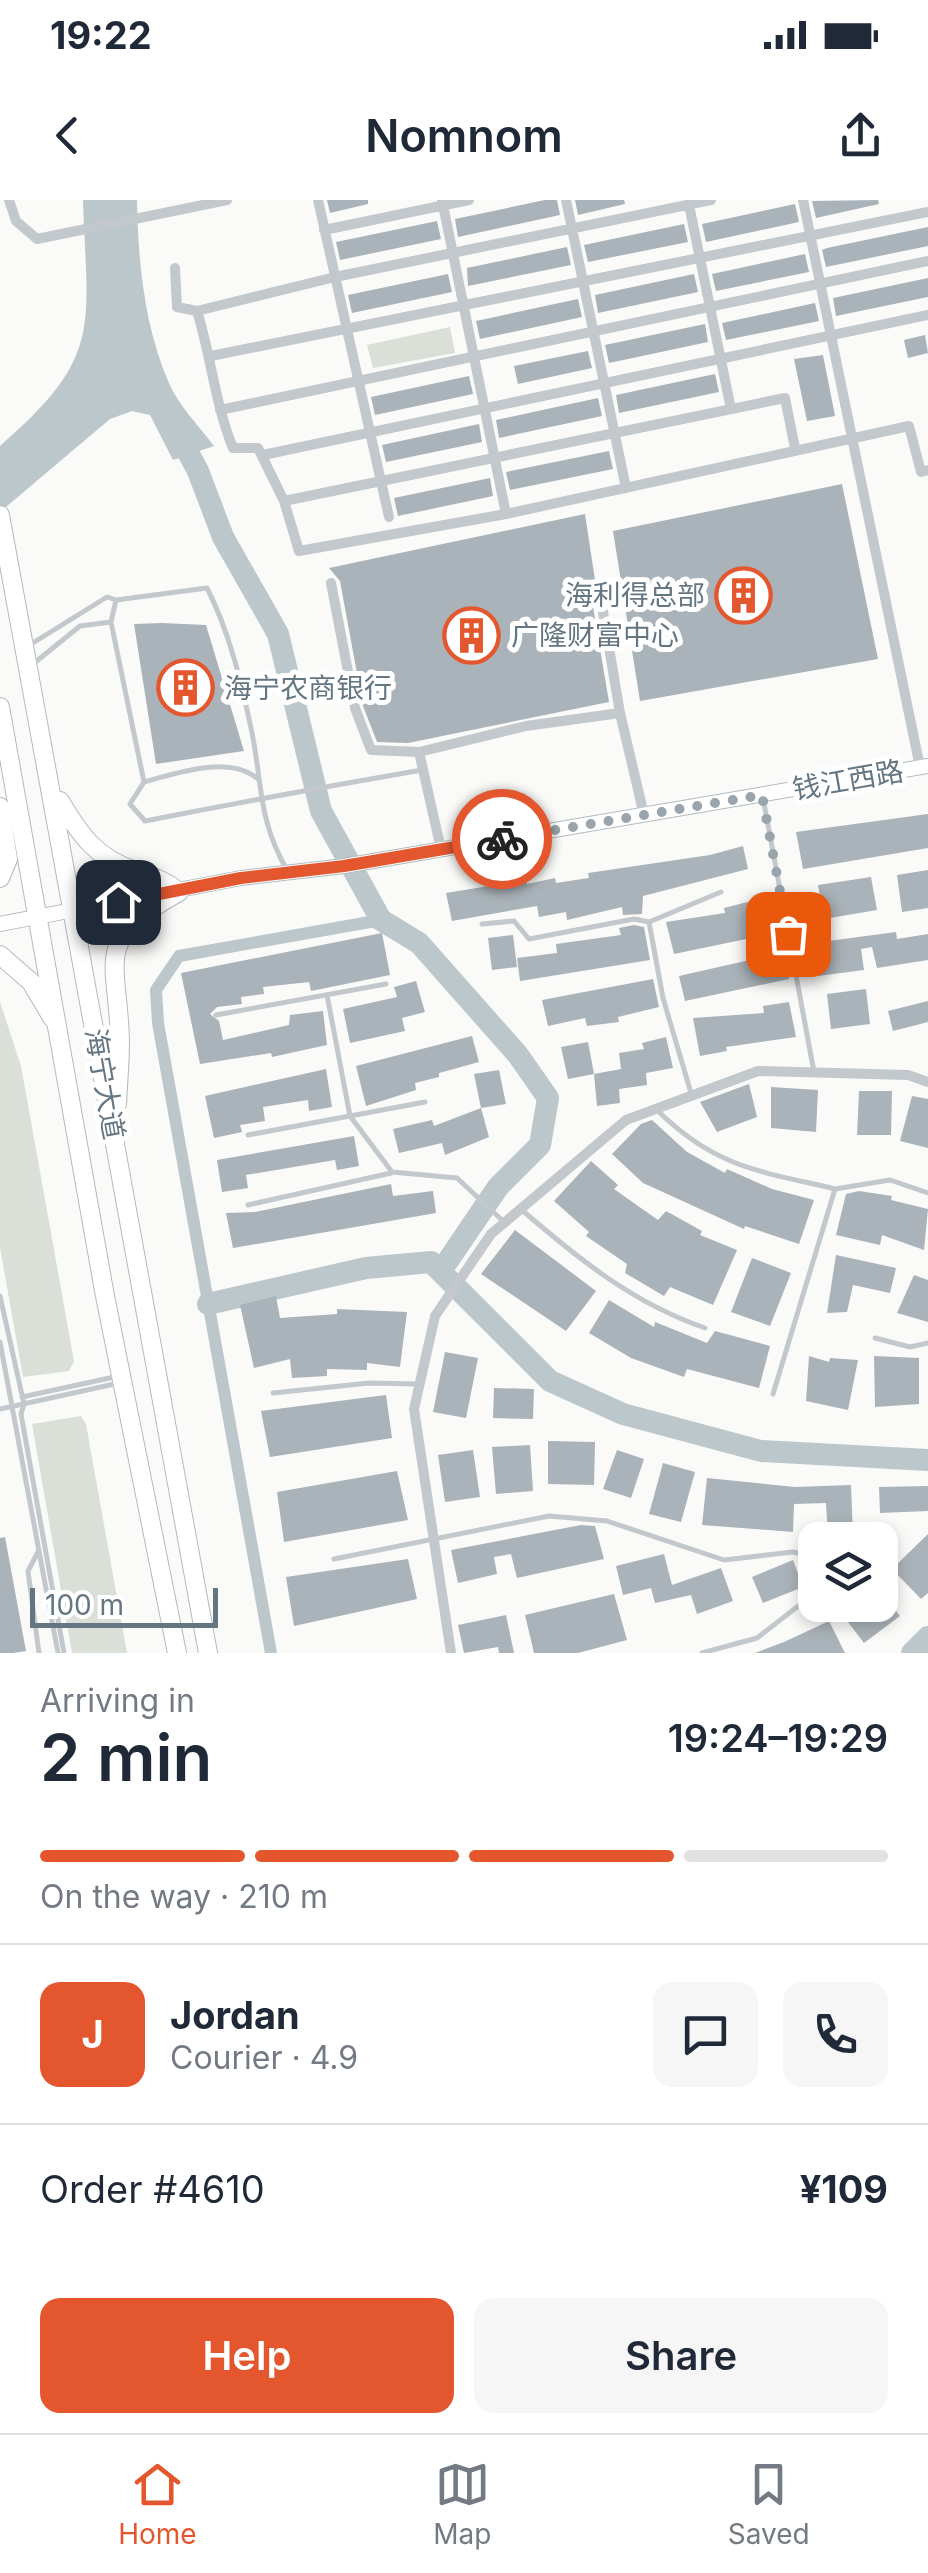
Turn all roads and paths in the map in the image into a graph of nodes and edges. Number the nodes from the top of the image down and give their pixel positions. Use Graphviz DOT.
graph roads {
  1 [pos="8,200"];
  2 [pos="227,200"];
  3 [pos="318,200"];
  4 [pos="469,200"];
  5 [pos="566,200"];
  6 [pos="712,200"];
  7 [pos="803,200"];
  8 [pos="442,203"];
  9 [pos="689,205"];
  10 [pos="928,212"];
  11 [pos="572,228"];
  12 [pos="324,230"];
  13 [pos="810,236"];
  14 [pos="453,253"];
  15 [pos="700,259"];
  16 [pos="928,261"];
  17 [pos="175,268"];
  18 [pos="335,277"];
  19 [pos="583,282"];
  20 [pos="820,282"];
  21 [pos="710,306"];
  22 [pos="464,307"];
  23 [pos="197,310"];
  24 [pos="928,314"];
  25 [pos="347,331"];
  26 [pos="594,331"];
  27 [pos="830,334"];
  28 [pos="211,356"];
  29 [pos="474,357"];
  30 [pos="721,358"];
  31 [pos="358,380"];
  32 [pos="604,382"];
  33 [pos="485,408"];
  34 [pos="732,409"];
  35 [pos="220,410"];
  36 [pos="370,432"];
  37 [pos="614,433"];
  38 [pos="852,438"];
  39 [pos="795,448"];
  40 [pos="262,455"];
  41 [pos="495,457"];
  42 [pos="928,470"];
  43 [pos="381,481"];
  44 [pos="626,488"];
  45 [pos="284,500"];
  46 [pos="506,514"];
  47 [pos="0,515"];
  48 [pos="389,516"];
  49 [pos="331,583"];
  50 [pos="599,588"];
  51 [pos="116,600"];
  52 [pos="111,622"];
  53 [pos="27,657"];
  54 [pos="0,707"];
  55 [pos="620,712"];
  56 [pos="419,752"];
  57 [pos="924,767"];
  58 [pos="422,770"];
  59 [pos="259,780"];
  60 [pos="144,782"];
  61 [pos="52,786"];
  62 [pos="762,795"];
  63 [pos="262,799"];
  64 [pos="0,808"];
  65 [pos="644,815"];
  66 [pos="441,848"];
  67 [pos="288,872"];
  68 [pos="0,878"];
  69 [pos="178,892"];
  70 [pos="721,892"];
  71 [pos="75,909"];
  72 [pos="40,918"];
  73 [pos="649,922"];
  74 [pos="0,924"];
  75 [pos="482,924"];
  76 [pos="0,955"];
  77 [pos="386,984"];
  78 [pos="326,995"];
  79 [pos="216,1015"];
  80 [pos="58,1028"];
  81 [pos="814,1072"];
  82 [pos="928,1082"];
  83 [pos="692,1096"];
  84 [pos="425,1102"];
  85 [pos="656,1109"];
  86 [pos="350,1116"];
  87 [pos="248,1135"];
  88 [pos="115,1139"];
  89 [pos="392,1172"];
  90 [pos="835,1189"];
  91 [pos="928,1193"];
  92 [pos="248,1205"];
  93 [pos="521,1208"];
  94 [pos="504,1222"];
  95 [pos="0,1296"];
  96 [pos="705,1328"];
  97 [pos="875,1338"];
  98 [pos="0,1342"];
  99 [pos="928,1343"];
  100 [pos="122,1379"];
  101 [pos="420,1384"];
  102 [pos="273,1393"];
  103 [pos="773,1394"];
  104 [pos="23,1400"];
  105 [pos="12,1403"];
  106 [pos="0,1406"];
  107 [pos="43,1536"];
  108 [pos="433,1538"];
  109 [pos="39,1550"];
  110 [pos="798,1553"];
  111 [pos="334,1559"];
  112 [pos="798,1606"];
  113 [pos="39,1653"];
  114 [pos="61,1653"];
  115 [pos="178,1653"];
  116 [pos="208,1653"];
  117 [pos="451,1653"];
  118 [pos="702,1653"];
  1 -- 2 [label="street"];
  3 -- 12 [label="street"];
  4 -- 8 [label="street"];
  5 -- 11 [label="street"];
  6 -- 9 [label="street"];
  7 -- 13 [label="street"];
  8 -- 12 [label="street"];
  8 -- 14 [label="street"];
  9 -- 11 [label="street"];
  9 -- 15 [label="street"];
  10 -- 13 [label="street"];
  11 -- 14 [label="street"];
  11 -- 19 [label="street"];
  12 -- 18 [label="street"];
  13 -- 15 [label="street"];
  13 -- 20 [label="street"];
  14 -- 18 [label="street"];
  14 -- 22 [label="street"];
  15 -- 19 [label="street"];
  15 -- 21 [label="street"];
  16 -- 20 [label="street"];
  17 -- 23 [label="street"];
  18 -- 23 [label="street"];
  18 -- 25 [label="street"];
  19 -- 22 [label="street"];
  19 -- 26 [label="street"];
  20 -- 21 [label="street"];
  20 -- 27 [label="street"];
  21 -- 26 [label="street"];
  21 -- 30 [label="street"];
  22 -- 25 [label="street"];
  22 -- 29 [label="street"];
  23 -- 28 [label="street"];
  24 -- 27 [label="street"];
  25 -- 28 [label="street"];
  25 -- 31 [label="street"];
  26 -- 29 [label="street"];
  26 -- 32 [label="street"];
  27 -- 30 [label="street"];
  27 -- 38 [label="street"];
  28 -- 35 [label="street"];
  29 -- 31 [label="street"];
  29 -- 33 [label="street"];
  30 -- 32 [label="street"];
  30 -- 34 [label="street"];
  31 -- 35 [label="street"];
  31 -- 36 [label="street"];
  32 -- 33 [label="street"];
  32 -- 37 [label="street"];
  33 -- 36 [label="street"];
  33 -- 41 [label="street"];
  34 -- 37 [label="street"];
  34 -- 39 [label="street"];
  35 -- 40 [label="street"];
  36 -- 40 [label="street"];
  36 -- 43 [label="street"];
  37 -- 41 [label="street"];
  37 -- 44 [label="street"];
  38 -- 39 [label="street"];
  38 -- 42 [label="street"];
  38 -- 57 [label="street"];
  39 -- 44 [label="street"];
  40 -- 45 [label="street"];
  41 -- 43 [label="street"];
  41 -- 46 [label="street"];
  43 -- 45 [label="street"];
  43 -- 48 [label="street"];
  44 -- 46 [label="street"];
  45 -- 46 [label="street"];
  47 -- 53 [label="highway, 海宁大道"];
  49 -- 56 [label="street"];
  50 -- 55 [label="street"];
  51 -- 52 [label="lane"];
  51 -- 53 [label="lane"];
  51 -- 59 [label="lane"];
  52 -- 53 [label="lane"];
  52 -- 60 [label="lane"];
  53 -- 61 [label="highway, 海宁大道"];
  54 -- 72 [label="highway, 海宁大道"];
  55 -- 56 [label="street"];
  55 -- 65 [label="street"];
  56 -- 58 [label="street"];
  57 -- 62 [label="main road, 钱江西路"];
  58 -- 63 [label="lane"];
  58 -- 66 [label="street"];
  59 -- 60 [label="lane"];
  59 -- 63 [label="lane"];
  60 -- 63 [label="lane"];
  61 -- 69 [label="highway"];
  61 -- 71 [label="highway, 海宁大道"];
  62 -- 65 [label="main road, 钱江西路"];
  62 -- 81 [label="lane"];
  63 -- 67 [label="lane"];
  64 -- 68 [label="highway"];
  65 -- 66 [label="main road, 钱江西路"];
  66 -- 67 [label="main road, 钱江西路"];
  67 -- 69 [label="main road, 钱江西路"];
  69 -- 71 [label="main road, 钱江西路"];
  69 -- 88 [label="highway"];
  70 -- 73 [label="lane"];
  71 -- 72 [label="main road, 钱江西路"];
  71 -- 88 [label="highway, 海宁大道"];
  72 -- 74 [label="main road, 钱江西路"];
  72 -- 80 [label="highway, 海宁大道"];
  73 -- 75 [label="lane"];
  73 -- 83 [label="lane"];
  76 -- 80 [label="highway"];
  77 -- 78 [label="lane"];
  78 -- 79 [label="lane"];
  78 -- 86 [label="lane"];
  80 -- 100 [label="highway, 海宁大道"];
  81 -- 82 [label="street"];
  81 -- 83 [label="street"];
  83 -- 85 [label="street"];
  84 -- 86 [label="lane"];
  85 -- 90 [label="lane"];
  85 -- 93 [label="street"];
  86 -- 87 [label="lane"];
  86 -- 89 [label="lane"];
  88 -- 116 [label="highway, 海宁大道"];
  89 -- 92 [label="lane"];
  89 -- 94 [label="lane"];
  90 -- 91 [label="lane"];
  90 -- 103 [label="lane"];
  93 -- 94 [label="street"];
  93 -- 96 [label="lane"];
  94 -- 101 [label="street"];
  95 -- 104 [label="lane"];
  97 -- 99 [label="lane"];
  98 -- 105 [label="lane"];
  100 -- 104 [label="lane"];
  100 -- 115 [label="highway, 海宁大道"];
  101 -- 102 [label="lane"];
  101 -- 108 [label="street"];
  104 -- 105 [label="lane"];
  104 -- 107 [label="lane"];
  105 -- 106 [label="lane"];
  105 -- 109 [label="lane"];
  107 -- 109 [label="lane"];
  107 -- 114 [label="lane"];
  108 -- 110 [label="lane"];
  108 -- 111 [label="lane"];
  108 -- 117 [label="street"];
  109 -- 113 [label="lane"];
  109 -- 114 [label="lane"];
  112 -- 118 [label="lane"];
}
